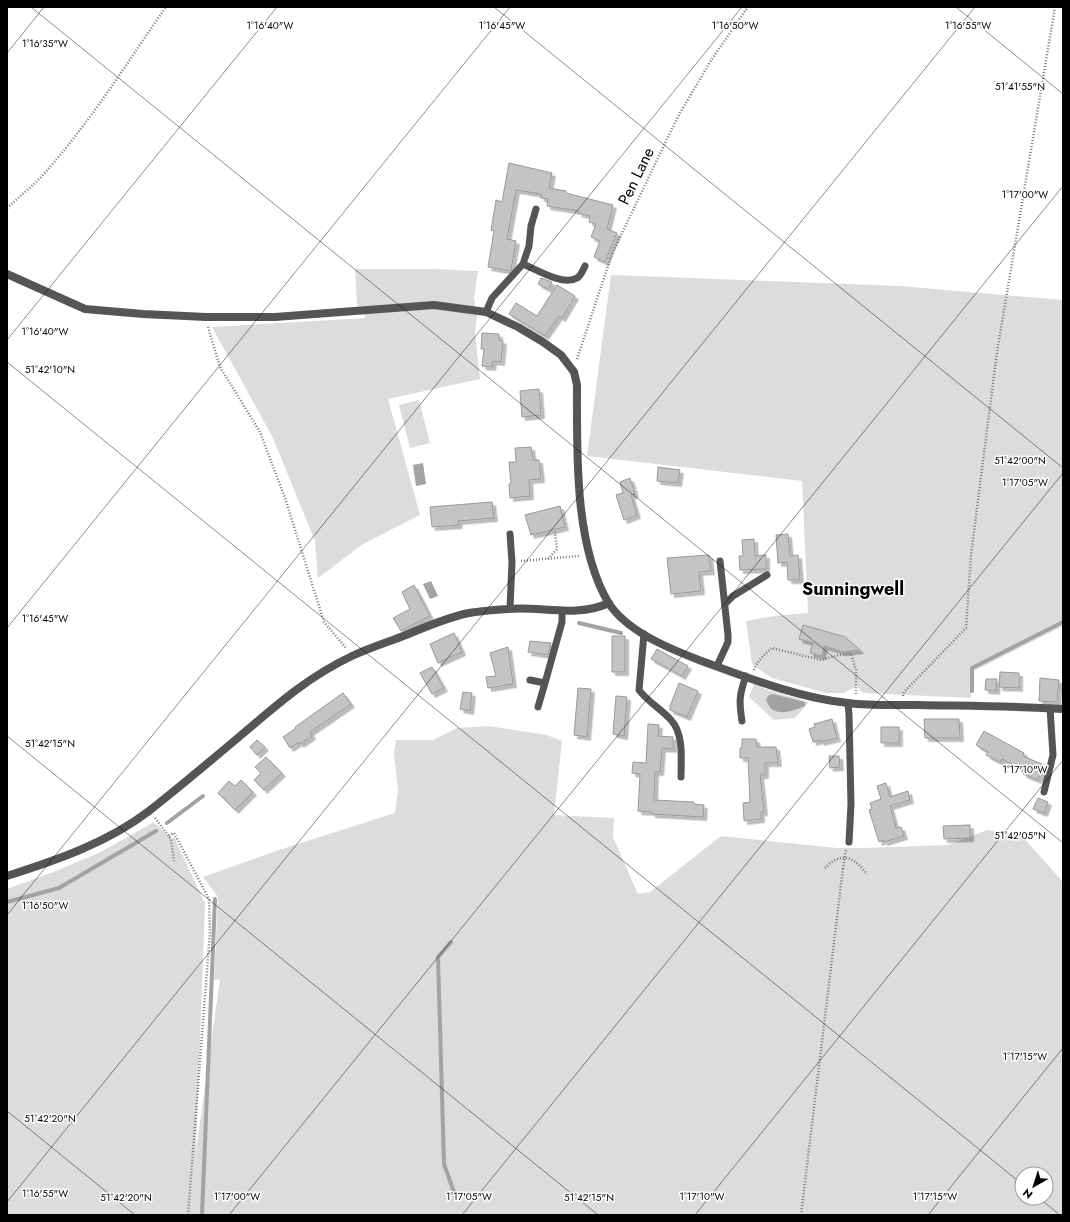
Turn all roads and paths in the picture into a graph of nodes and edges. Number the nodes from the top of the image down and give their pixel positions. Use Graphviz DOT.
graph roads {
  1 [pos="166,7"];
  2 [pos="748,7"];
  3 [pos="1055,7"];
  4 [pos="7,208"];
  5 [pos="536,209"];
  6 [pos="524,264"];
  7 [pos="585,266"];
  8 [pos="7,274"];
  9 [pos="486,312"];
  10 [pos="206,317"];
  11 [pos="572,368"];
  12 [pos="555,532"];
  13 [pos="510,534"];
  14 [pos="588,555"];
  15 [pos="548,559"];
  16 [pos="720,561"];
  17 [pos="512,562"];
  18 [pos="767,576"];
  19 [pos="609,603"];
  20 [pos="725,604"];
  21 [pos="510,608"];
  22 [pos="562,611"];
  23 [pos="644,634"];
  24 [pos="352,656"];
  25 [pos="717,666"];
  26 [pos="749,677"];
  27 [pos="530,680"];
  28 [pos="545,683"];
  29 [pos="848,703"];
  30 [pos="856,704"];
  31 [pos="902,705"];
  32 [pos="538,707"];
  33 [pos="1050,708"];
  34 [pos="1063,709"];
  35 [pos="742,721"];
  36 [pos="681,777"];
  37 [pos="1044,792"];
  38 [pos="155,818"];
  39 [pos="168,836"];
  40 [pos="848,845"];
  41 [pos="845,858"];
  42 [pos="174,861"];
  43 [pos="825,868"];
  44 [pos="867,874"];
  45 [pos="7,876"];
  46 [pos="188,1215"];
  47 [pos="801,1215"];
  1 -- 4 [label="path"];
  2 -- 11 [label="path, Pen Lane"];
  3 -- 31 [label="path"];
  5 -- 6 [label="lane"];
  6 -- 7 [label="lane"];
  6 -- 9 [label="lane"];
  8 -- 10 [label="street"];
  9 -- 10 [label="street"];
  9 -- 11 [label="street"];
  10 -- 24 [label="path"];
  11 -- 14 [label="street"];
  12 -- 15 [label="path"];
  13 -- 17 [label="lane"];
  14 -- 15 [label="path"];
  14 -- 19 [label="street"];
  15 -- 17 [label="path"];
  16 -- 20 [label="lane"];
  17 -- 21 [label="lane"];
  18 -- 20 [label="lane"];
  19 -- 22 [label="street"];
  19 -- 23 [label="street"];
  20 -- 25 [label="lane"];
  21 -- 22 [label="street"];
  21 -- 24 [label="street"];
  22 -- 28 [label="lane"];
  23 -- 25 [label="street"];
  23 -- 36 [label="lane"];
  24 -- 45 [label="street"];
  25 -- 26 [label="street"];
  26 -- 29 [label="street"];
  26 -- 30 [label="path"];
  26 -- 35 [label="lane"];
  27 -- 28 [label="lane"];
  28 -- 32 [label="lane"];
  29 -- 30 [label="street"];
  29 -- 40 [label="lane"];
  30 -- 31 [label="street"];
  31 -- 33 [label="street"];
  33 -- 34 [label="street"];
  33 -- 37 [label="lane"];
  38 -- 39 [label="path"];
  39 -- 42 [label="path"];
  39 -- 46 [label="path"];
  40 -- 41 [label="path"];
  41 -- 43 [label="path"];
  41 -- 44 [label="path"];
  41 -- 47 [label="path"];
}
